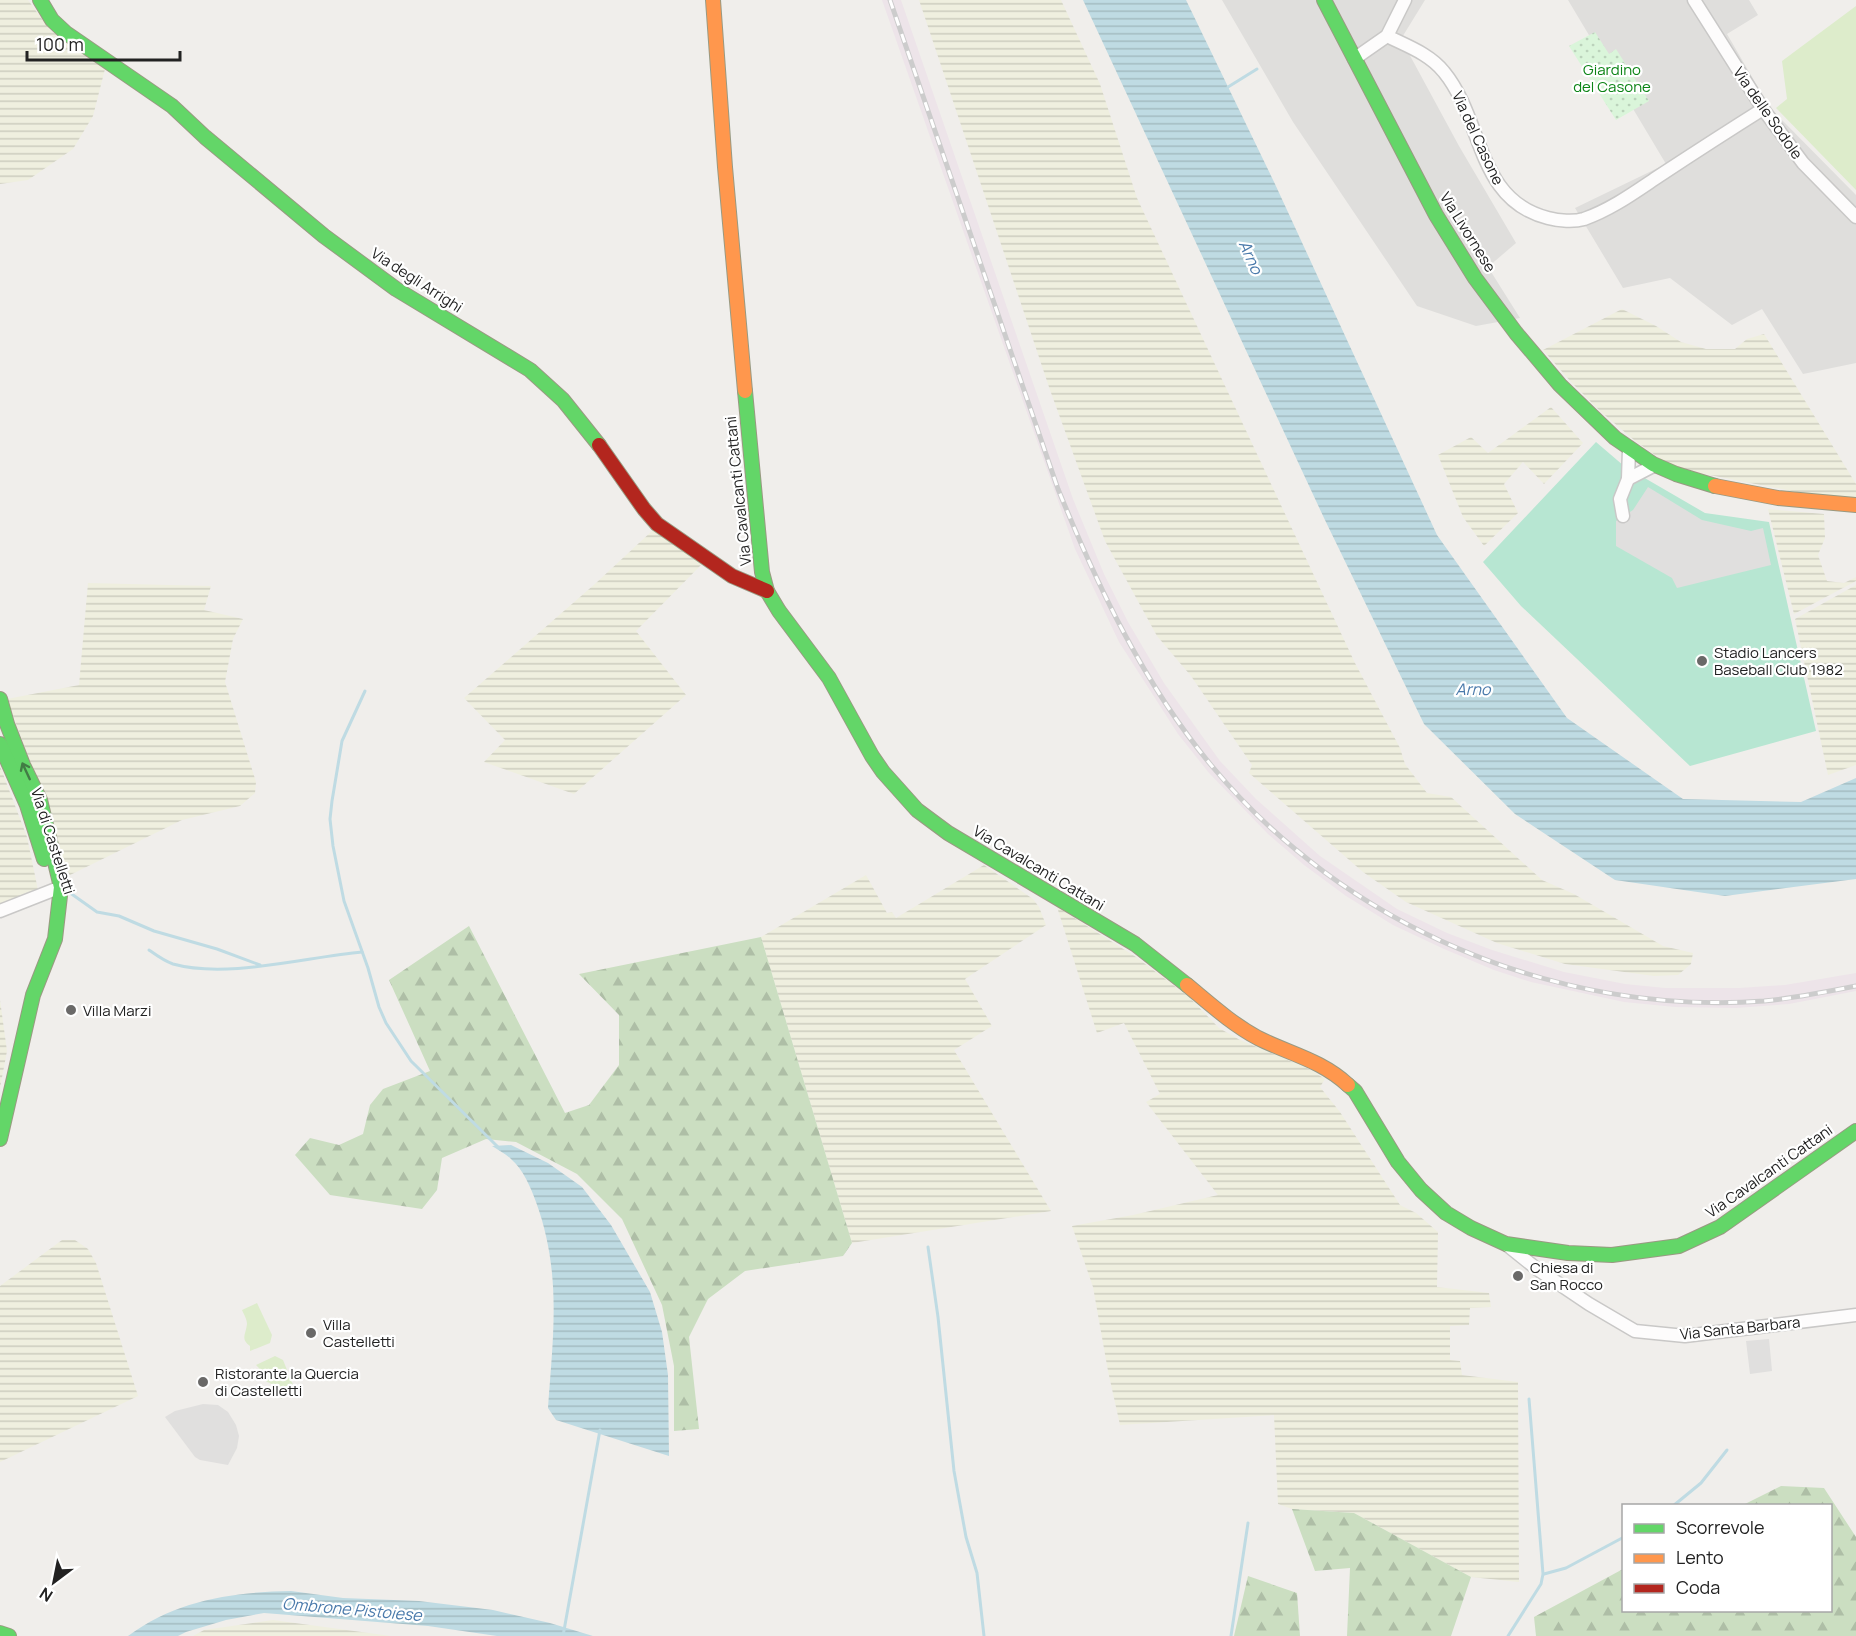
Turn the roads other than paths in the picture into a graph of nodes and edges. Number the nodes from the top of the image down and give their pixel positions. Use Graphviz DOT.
graph roads {
  1 [pos="40,0"];
  2 [pos="713,0"];
  3 [pos="1323,0"];
  4 [pos="1405,0"];
  5 [pos="1694,0"];
  6 [pos="1387,36"];
  7 [pos="1354,59"];
  8 [pos="1763,109"];
  9 [pos="1856,217"];
  10 [pos="1629,449"];
  11 [pos="1654,465"];
  12 [pos="1628,479"];
  13 [pos="1856,505"];
  14 [pos="1623,516"];
  15 [pos="767,591"];
  16 [pos="0,699"];
  17 [pos="0,744"];
  18 [pos="57,888"];
  19 [pos="0,910"];
  20 [pos="1856,1131"];
  21 [pos="0,1139"];
  22 [pos="1506,1244"];
  23 [pos="1856,1315"];
  24 [pos="0,1633"];
  25 [pos="9,1636"];
  1 -- 15 [label="street, Via degli Arrighi"];
  2 -- 15 [label="street, Via Cavalcanti Cattani"];
  3 -- 7 [label="street, Via Livornese"];
  4 -- 6 [label="street"];
  5 -- 8 [label="street, Via delle Sodole"];
  6 -- 7 [label="street"];
  6 -- 8 [label="street, Via del Casone"];
  7 -- 10 [label="street, Via Livornese"];
  8 -- 9 [label="street, Via delle Sodole"];
  10 -- 11 [label="street, Via Livornese"];
  10 -- 12 [label="street"];
  11 -- 12 [label="street"];
  11 -- 13 [label="street, Via Livornese"];
  12 -- 14 [label="street"];
  15 -- 22 [label="street, Via Cavalcanti Cattani"];
  18 -- 16 [label="street, Via di Castelletti, one-way"];
  17 -- 18 [label="street, Via di Castelletti"];
  18 -- 19 [label="street"];
  18 -- 21 [label="street, Via di Castelletti"];
  20 -- 22 [label="street, Via Cavalcanti Cattani"];
  22 -- 23 [label="street, Via Santa Barbara"];
  24 -- 25 [label="street"];
}
